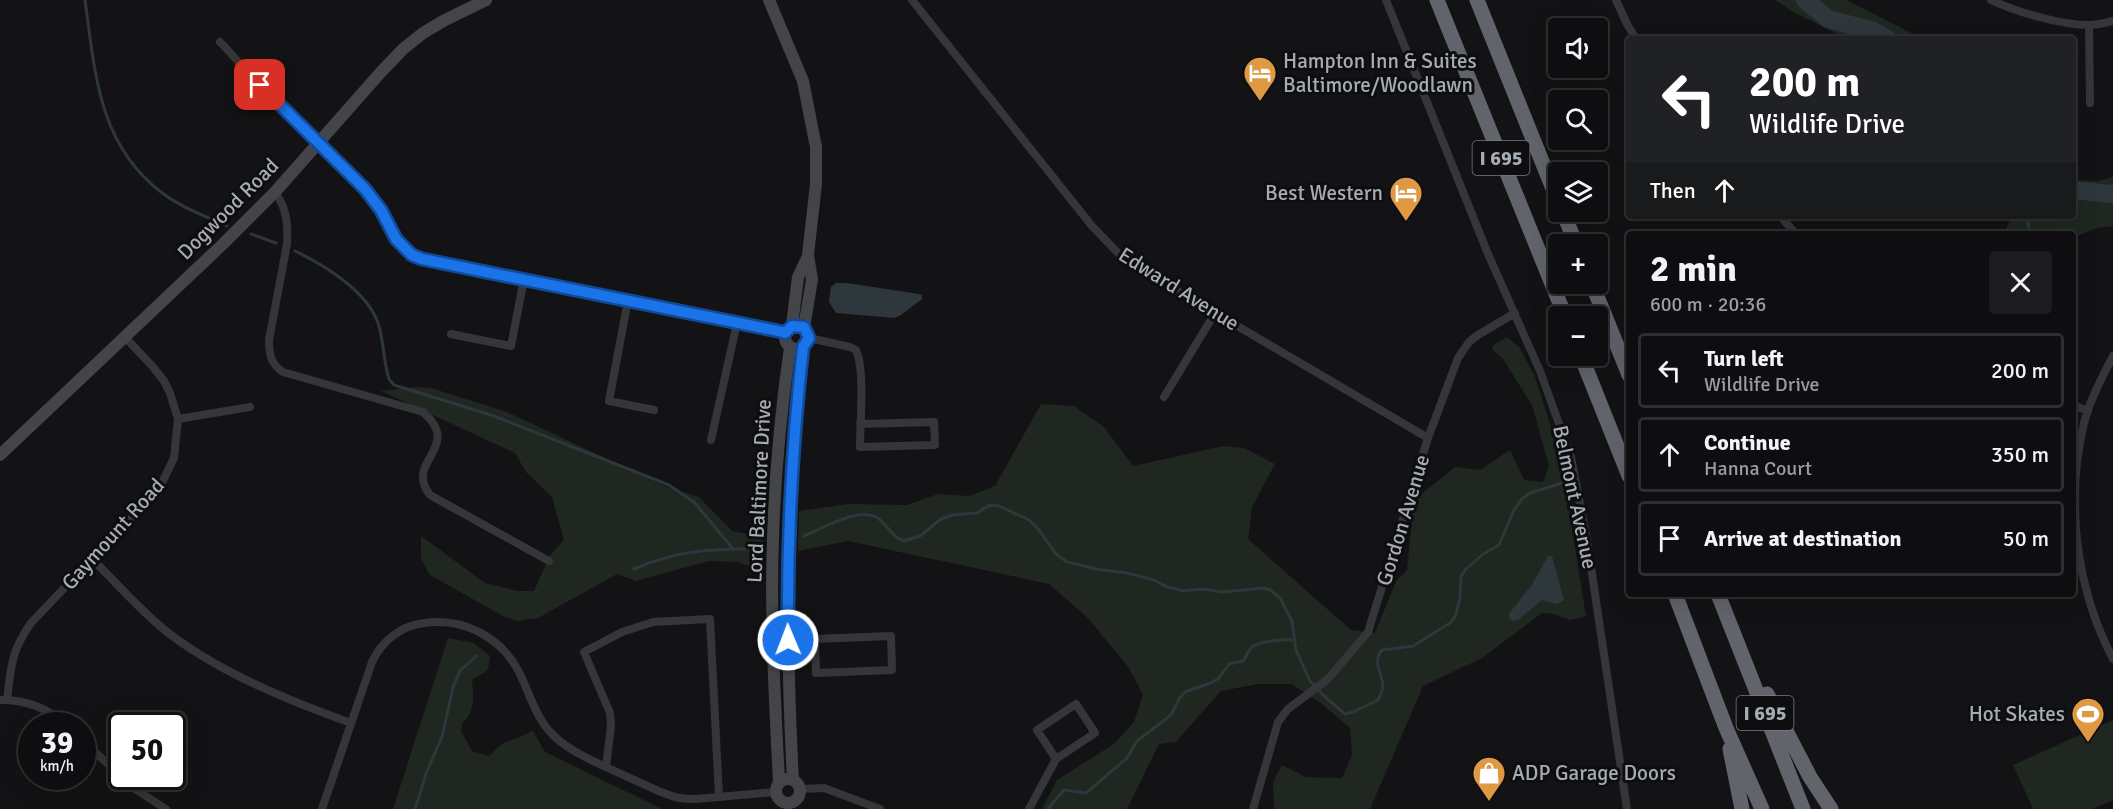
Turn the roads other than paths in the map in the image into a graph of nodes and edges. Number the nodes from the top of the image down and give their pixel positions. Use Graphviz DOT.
graph roads {
  1 [pos="486,0"];
  2 [pos="770,0"];
  3 [pos="912,0"];
  4 [pos="1386,0"];
  5 [pos="1437,0"];
  6 [pos="1477,0"];
  7 [pos="1616,0"];
  8 [pos="1991,0"];
  9 [pos="2113,21"];
  10 [pos="2089,25"];
  11 [pos="1634,36"];
  12 [pos="220,42"];
  13 [pos="2090,103"];
  14 [pos="319,144"];
  15 [pos="1548,176"];
  16 [pos="275,192"];
  17 [pos="1783,219"];
  18 [pos="1793,231"];
  19 [pos="524,279"];
  20 [pos="1596,294"];
  21 [pos="628,300"];
  22 [pos="1561,306"];
  23 [pos="1215,313"];
  24 [pos="1515,313"];
  25 [pos="737,323"];
  26 [pos="451,334"];
  27 [pos="799,334"];
  28 [pos="124,336"];
  29 [pos="2113,356"];
  30 [pos="1585,366"];
  31 [pos="1626,368"];
  32 [pos="1164,397"];
  33 [pos="2076,406"];
  34 [pos="250,407"];
  35 [pos="654,410"];
  36 [pos="2088,411"];
  37 [pos="178,419"];
  38 [pos="860,424"];
  39 [pos="1428,438"];
  40 [pos="711,440"];
  41 [pos="0,455"];
  42 [pos="1626,468"];
  43 [pos="92,559"];
  44 [pos="549,561"];
  45 [pos="1676,597"];
  46 [pos="1719,597"];
  47 [pos="1727,618"];
  48 [pos="815,639"];
  49 [pos="788,640"];
  50 [pos="2113,659"];
  51 [pos="4,700"];
  52 [pos="49,712"];
  53 [pos="351,723"];
  54 [pos="1726,728"];
  55 [pos="96,753"];
  56 [pos="1056,759"];
  57 [pos="606,767"];
  58 [pos="797,794"];
  59 [pos="779,796"];
  60 [pos="719,797"];
  61 [pos="166,809"];
  62 [pos="322,809"];
  63 [pos="880,809"];
  64 [pos="1029,809"];
  65 [pos="1253,809"];
  66 [pos="1628,809"];
  67 [pos="1742,809"];
  68 [pos="1762,809"];
  69 [pos="1803,809"];
  70 [pos="1830,809"];
  1 -- 14 [label="main road, Dogwood Road"];
  2 -- 27 [label="main road, Lord Baltimore Drive"];
  3 -- 23 [label="street, Edward Avenue"];
  4 -- 24 [label="street, Belmont Avenue"];
  5 -- 22 [label="highway, I 695"];
  6 -- 15 [label="highway, I 695"];
  7 -- 11 [label="street"];
  8 -- 10 [label="street"];
  9 -- 10 [label="street"];
  10 -- 13 [label="street"];
  12 -- 14 [label="street"];
  14 -- 16 [label="main road, Dogwood Road"];
  14 -- 19 [label="street"];
  16 -- 28 [label="main road, Dogwood Road"];
  16 -- 44 [label="street"];
  17 -- 18 [label="street"];
  19 -- 21 [label="street"];
  19 -- 26 [label="street"];
  20 -- 31 [label="highway"];
  21 -- 25 [label="street"];
  21 -- 35 [label="street"];
  23 -- 32 [label="street"];
  23 -- 39 [label="street, Edward Avenue"];
  24 -- 39 [label="street, Gordon Avenue"];
  24 -- 66 [label="street, Belmont Avenue"];
  25 -- 27 [label="street"];
  25 -- 40 [label="street"];
  27 -- 38 [label="street"];
  27 -- 49 [label="main road, Lord Baltimore Drive"];
  27 -- 59 [label="main road, Lord Baltimore Drive"];
  28 -- 37 [label="street, Gaymount Road"];
  28 -- 41 [label="main road, Dogwood Road"];
  29 -- 36 [label="street"];
  30 -- 42 [label="highway"];
  33 -- 36 [label="street"];
  34 -- 37 [label="street"];
  36 -- 50 [label="street"];
  37 -- 43 [label="street, Gaymount Road"];
  38 -- 38 [label="street"];
  39 -- 65 [label="street, Gordon Avenue"];
  43 -- 51 [label="street, Gaymount Road"];
  43 -- 53 [label="street"];
  45 -- 54 [label="highway, I 695"];
  46 -- 47 [label="highway, I 695"];
  47 -- 69 [label="highway, I 695"];
  47 -- 70 [label="highway"];
  48 -- 48 [label="street"];
  48 -- 49 [label="street"];
  49 -- 58 [label="main road, Lord Baltimore Drive"];
  51 -- 52 [label="street"];
  53 -- 57 [label="street"];
  53 -- 62 [label="street"];
  54 -- 67 [label="highway"];
  54 -- 68 [label="highway, I 695"];
  55 -- 61 [label="street"];
  56 -- 56 [label="street"];
  56 -- 64 [label="street"];
  57 -- 60 [label="street"];
  57 -- 60 [label="street"];
  58 -- 59 [label="main road"];
  58 -- 59 [label="main road"];
  58 -- 63 [label="street"];
  59 -- 60 [label="street"];
}
